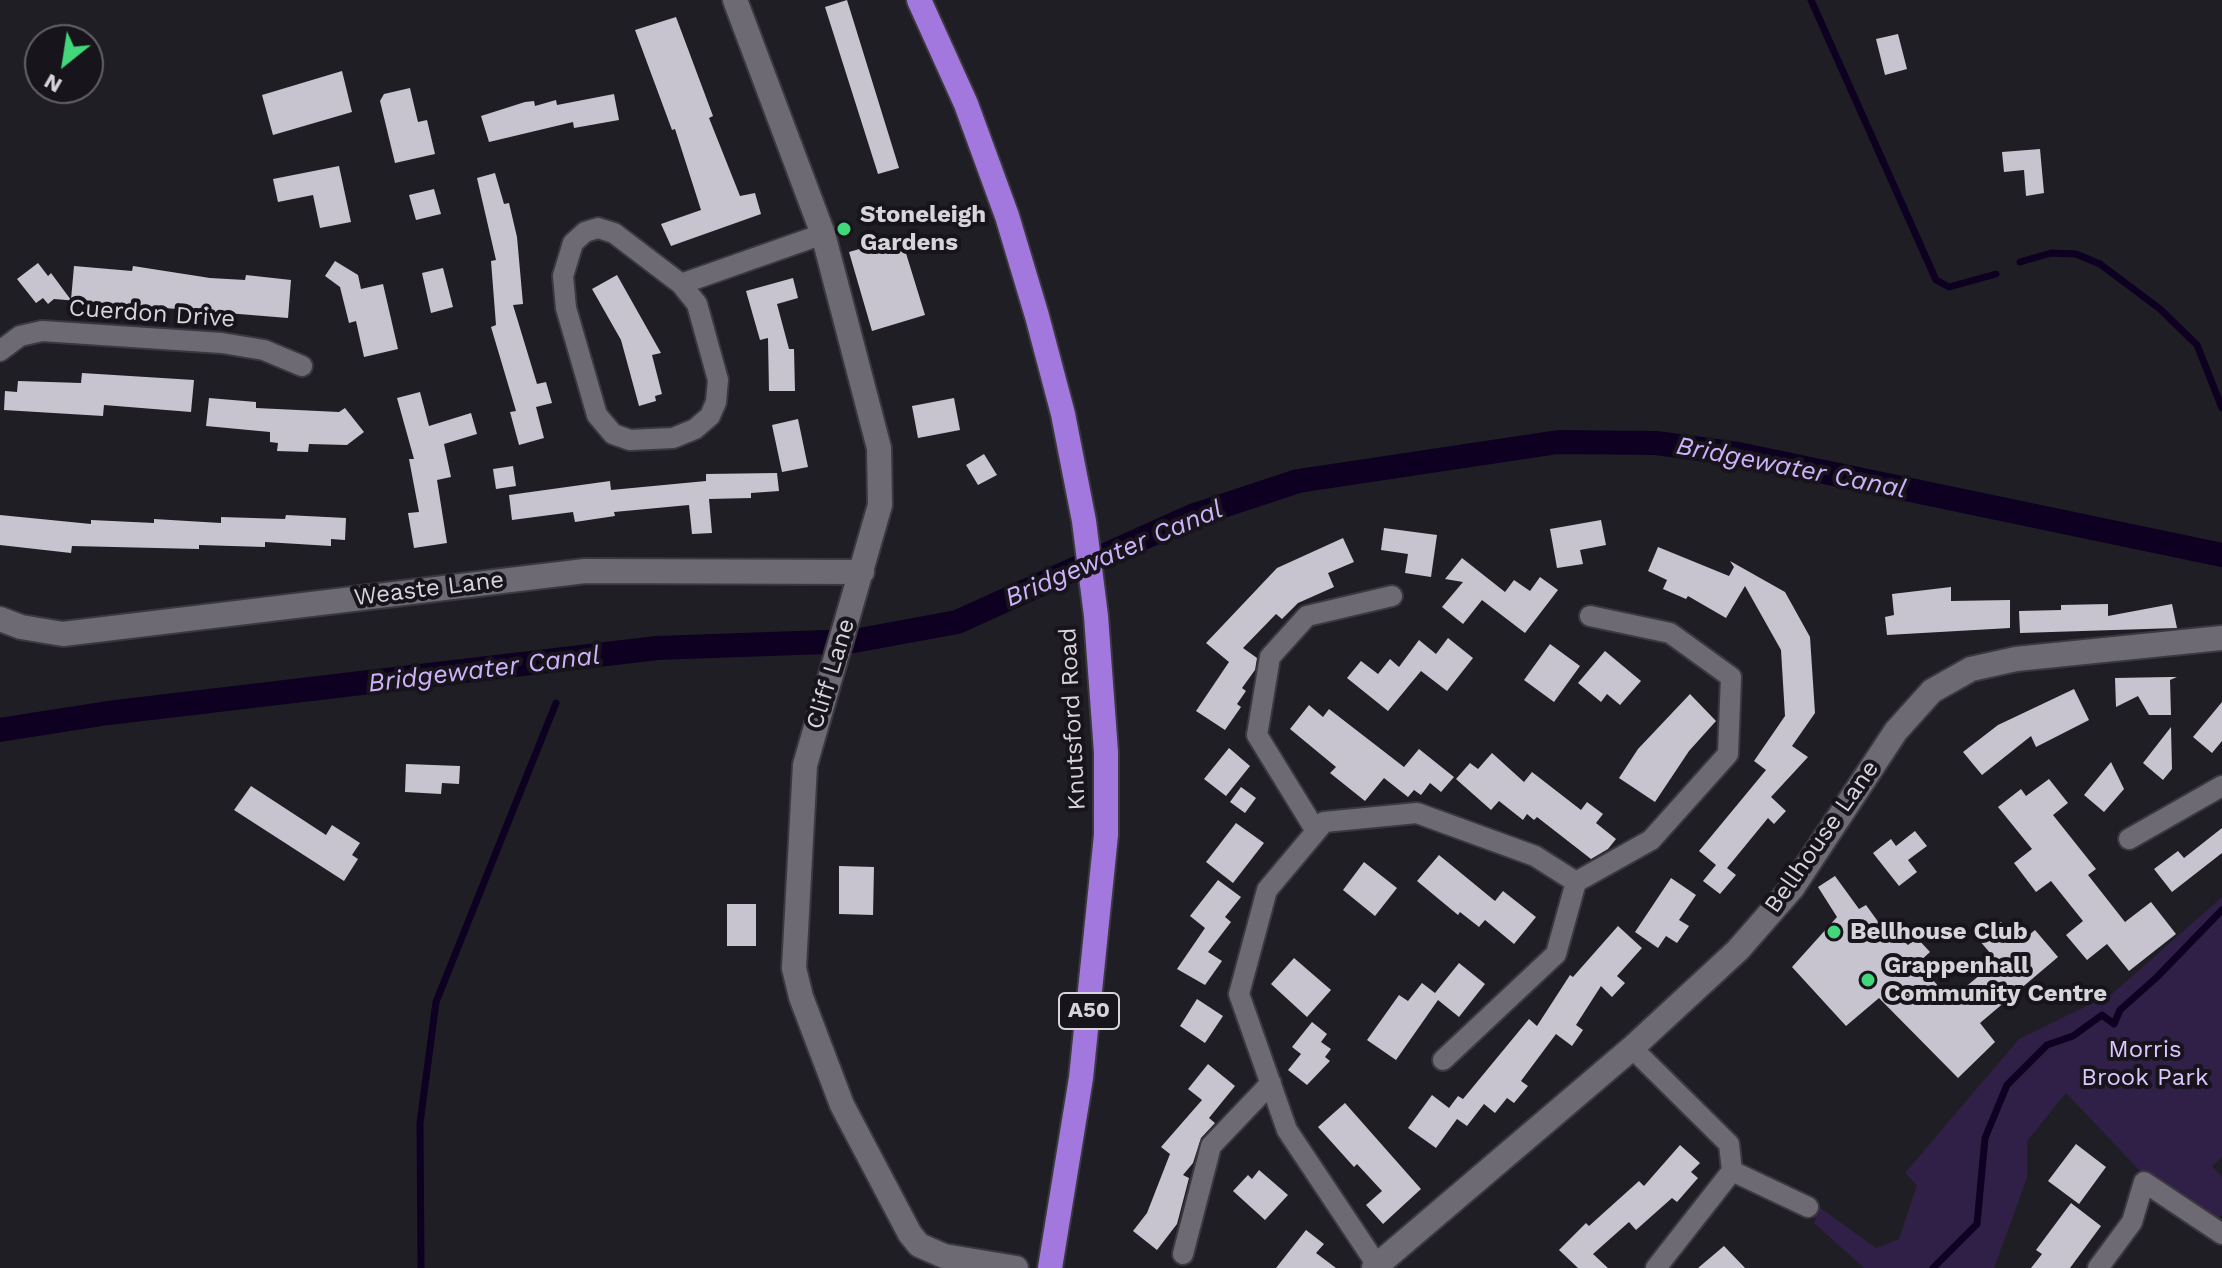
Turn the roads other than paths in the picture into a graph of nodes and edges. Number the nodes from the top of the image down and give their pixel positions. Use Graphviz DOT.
graph roads {
  1 [pos="735,0"];
  2 [pos="919,0"];
  3 [pos="823,234"];
  4 [pos="681,284"];
  5 [pos="0,351"];
  6 [pos="302,366"];
  7 [pos="862,572"];
  8 [pos="1392,596"];
  9 [pos="1590,616"];
  10 [pos="0,619"];
  11 [pos="2222,638"];
  12 [pos="2222,786"];
  13 [pos="1316,831"];
  14 [pos="2129,839"];
  15 [pos="1576,882"];
  16 [pos="1632,1048"];
  17 [pos="1443,1060"];
  18 [pos="1271,1083"];
  19 [pos="1732,1171"];
  20 [pos="1808,1207"];
  21 [pos="2222,1234"];
  22 [pos="1183,1254"];
  23 [pos="1375,1266"];
  24 [pos="1016,1268"];
  25 [pos="1050,1268"];
  26 [pos="1656,1268"];
  27 [pos="2098,1268"];
  1 -- 3 [label="street, Cliff Lane"];
  2 -- 25 [label="highway, Knutsford Road / A50"];
  3 -- 4 [label="street"];
  3 -- 7 [label="street, Cliff Lane"];
  4 -- 4 [label="street"];
  5 -- 6 [label="street, Cuerdon Drive"];
  7 -- 10 [label="street, Weaste Lane"];
  7 -- 24 [label="street, Cliff Lane"];
  8 -- 13 [label="street"];
  9 -- 15 [label="street"];
  11 -- 16 [label="street, Bellhouse Lane"];
  12 -- 14 [label="street"];
  13 -- 15 [label="street"];
  13 -- 18 [label="street"];
  15 -- 17 [label="street"];
  16 -- 19 [label="street"];
  16 -- 23 [label="street, Bellhouse Lane"];
  18 -- 22 [label="street"];
  18 -- 23 [label="street"];
  19 -- 20 [label="street"];
  19 -- 26 [label="street"];
  21 -- 27 [label="street"];
}
